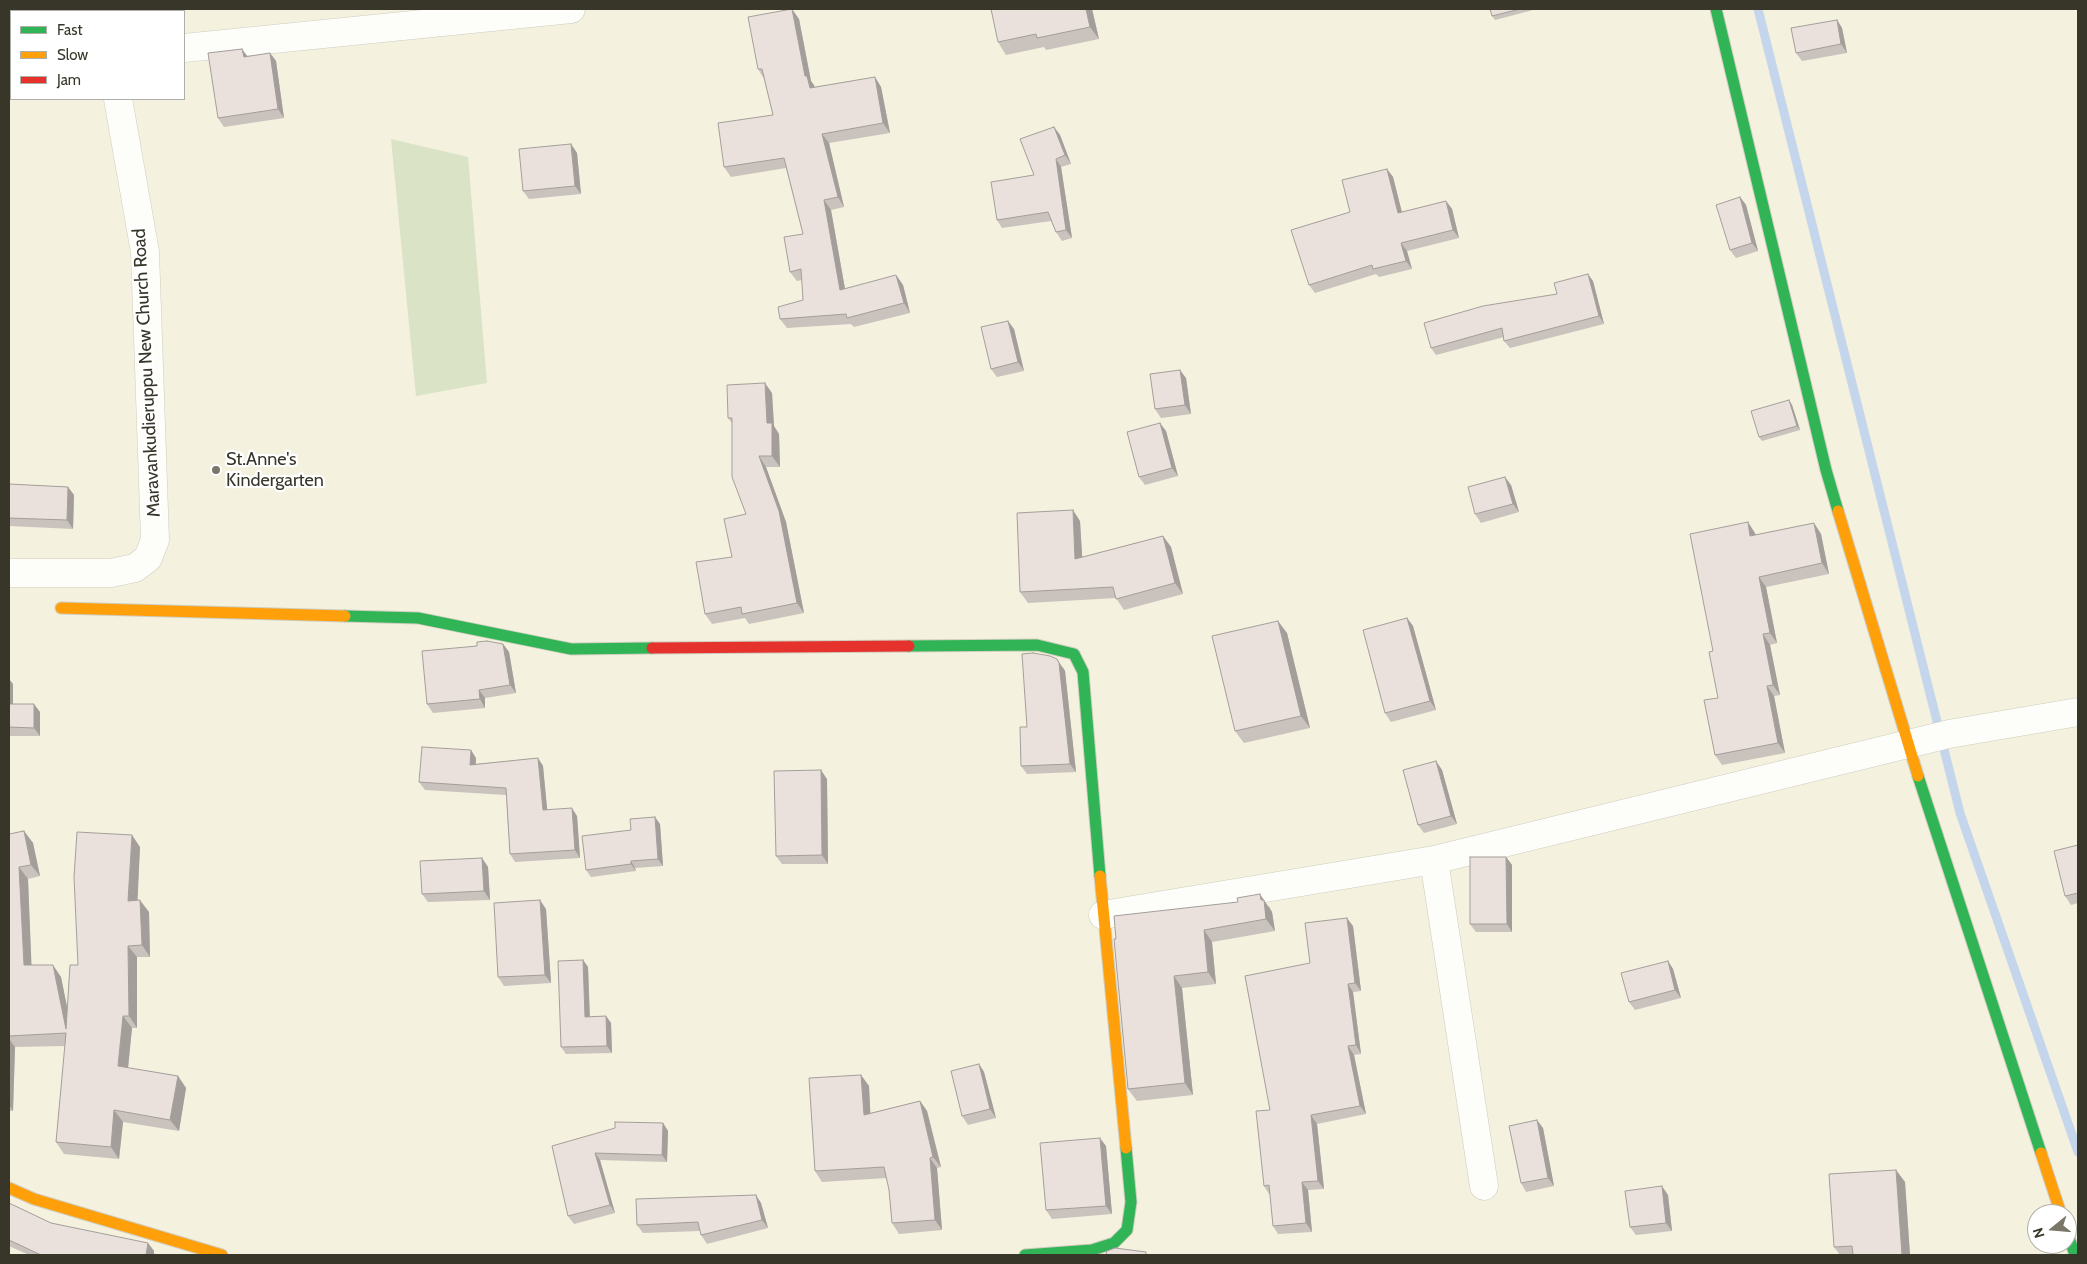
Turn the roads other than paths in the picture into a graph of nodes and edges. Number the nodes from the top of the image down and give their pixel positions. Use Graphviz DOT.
graph roads {
  1 [pos="571,9"];
  2 [pos="1716,9"];
  3 [pos="185,48"];
  4 [pos="118,100"];
  5 [pos="9,573"];
  6 [pos="61,608"];
  7 [pos="2078,712"];
  8 [pos="1927,740"];
  9 [pos="1434,860"];
  10 [pos="1103,915"];
  11 [pos="1484,1186"];
  12 [pos="9,1188"];
  13 [pos="2058,1204"];
  14 [pos="222,1255"];
  15 [pos="1025,1255"];
  1 -- 3 [label="street"];
  2 -- 8 [label="street"];
  4 -- 5 [label="street, Maravankudieruppu New Church Road"];
  6 -- 10 [label="street"];
  7 -- 8 [label="street"];
  8 -- 9 [label="street"];
  8 -- 13 [label="street"];
  9 -- 10 [label="street"];
  9 -- 11 [label="street"];
  10 -- 15 [label="street"];
  12 -- 14 [label="street"];
}
